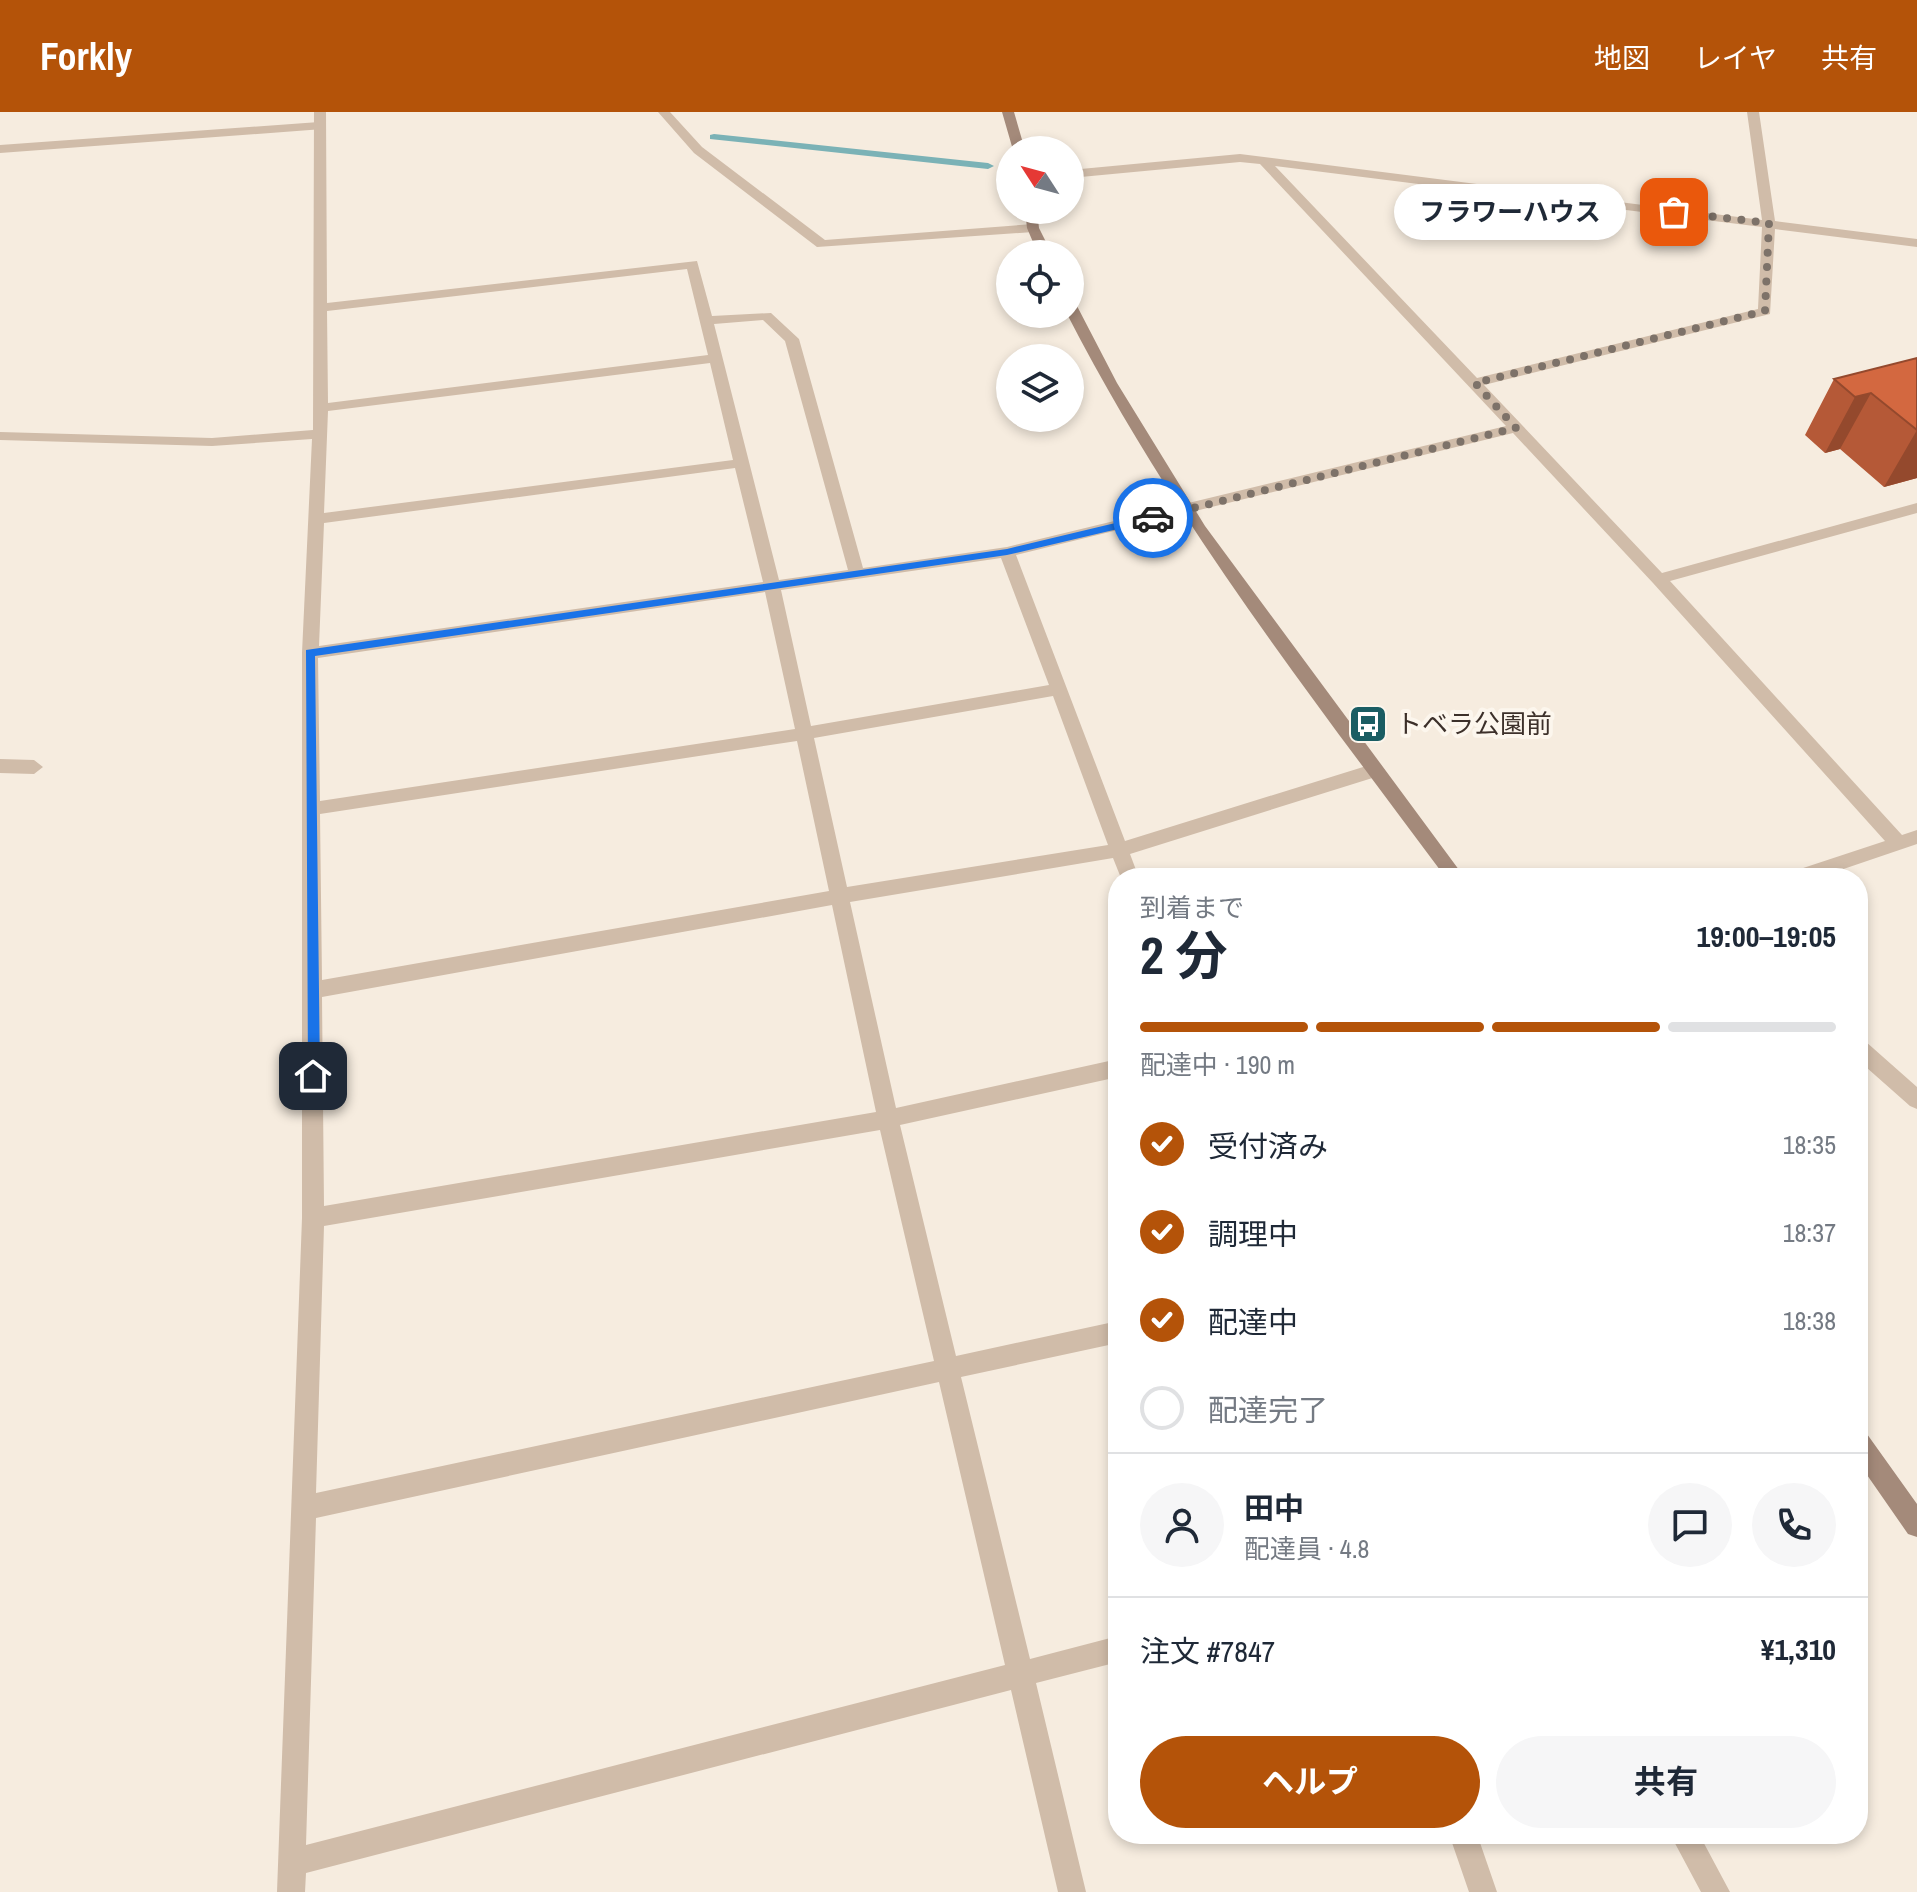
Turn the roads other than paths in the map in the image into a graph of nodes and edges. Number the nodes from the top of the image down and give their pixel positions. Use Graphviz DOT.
graph roads {
  1 [pos="664,112"];
  2 [pos="1008,112"];
  3 [pos="1753,112"];
  4 [pos="320,119"];
  5 [pos="1015,136"];
  6 [pos="0,149"];
  7 [pos="1266,164"];
  8 [pos="1084,173"];
  9 [pos="1769,223"];
  10 [pos="1033,224"];
  11 [pos="1033,228"];
  12 [pos="1039,240"];
  13 [pos="1917,243"];
  14 [pos="321,308"];
  15 [pos="706,320"];
  16 [pos="1081,328"];
  17 [pos="716,358"];
  18 [pos="1475,383"];
  19 [pos="321,408"];
  20 [pos="1516,428"];
  21 [pos="319,434"];
  22 [pos="0,436"];
  23 [pos="742,463"];
  24 [pos="1917,508"];
  25 [pos="1184,510"];
  26 [pos="316,519"];
  27 [pos="1007,552"];
  28 [pos="857,573"];
  29 [pos="1659,579"];
  30 [pos="772,585"];
  31 [pos="310,653"];
  32 [pos="1058,689"];
  33 [pos="804,734"];
  34 [pos="0,766"];
  35 [pos="34,767"];
  36 [pos="1376,770"];
  37 [pos="310,809"];
  38 [pos="1917,837"];
  39 [pos="1898,843"];
  40 [pos="1120,850"];
  41 [pos="1126,868"];
  42 [pos="1449,868"];
  43 [pos="1824,868"];
  44 [pos="840,896"];
  45 [pos="313,990"];
  46 [pos="1868,1056"];
  47 [pos="1108,1070"];
  48 [pos="1917,1100"];
  49 [pos="888,1119"];
  50 [pos="313,1218"];
  51 [pos="1108,1334"];
  52 [pos="948,1369"];
  53 [pos="1868,1456"];
  54 [pos="303,1508"];
  55 [pos="1917,1525"];
  56 [pos="1108,1652"];
  57 [pos="1021,1676"];
  58 [pos="1466,1844"];
  59 [pos="1690,1844"];
  60 [pos="292,1863"];
  61 [pos="291,1892"];
  62 [pos="1072,1892"];
  63 [pos="1483,1892"];
  64 [pos="1716,1892"];
  1 -- 11 [label="street"];
  2 -- 5 [label="street"];
  3 -- 9 [label="street"];
  4 -- 6 [label="street"];
  4 -- 14 [label="street"];
  7 -- 8 [label="street"];
  7 -- 9 [label="street"];
  7 -- 18 [label="street"];
  9 -- 13 [label="street"];
  9 -- 18 [label="street"];
  10 -- 11 [label="street"];
  11 -- 12 [label="street"];
  14 -- 15 [label="street"];
  14 -- 19 [label="street"];
  15 -- 17 [label="street"];
  15 -- 28 [label="street"];
  16 -- 25 [label="street"];
  17 -- 19 [label="street"];
  17 -- 23 [label="street"];
  18 -- 20 [label="street"];
  19 -- 21 [label="street"];
  20 -- 25 [label="street"];
  20 -- 29 [label="street"];
  21 -- 22 [label="street"];
  21 -- 26 [label="street"];
  23 -- 26 [label="street"];
  23 -- 30 [label="street"];
  24 -- 29 [label="street"];
  25 -- 27 [label="street"];
  25 -- 36 [label="street"];
  26 -- 31 [label="street"];
  27 -- 28 [label="street"];
  27 -- 32 [label="street"];
  28 -- 30 [label="street"];
  29 -- 39 [label="street"];
  30 -- 31 [label="street"];
  30 -- 33 [label="street"];
  31 -- 37 [label="street"];
  32 -- 33 [label="street"];
  32 -- 40 [label="street"];
  33 -- 37 [label="street"];
  33 -- 44 [label="street"];
  34 -- 35 [label="street"];
  36 -- 40 [label="street"];
  36 -- 42 [label="street"];
  37 -- 45 [label="street"];
  38 -- 39 [label="street"];
  39 -- 43 [label="street"];
  40 -- 41 [label="street"];
  40 -- 44 [label="street"];
  44 -- 45 [label="street"];
  44 -- 49 [label="street"];
  45 -- 50 [label="street"];
  46 -- 48 [label="street"];
  47 -- 49 [label="street"];
  49 -- 50 [label="street"];
  49 -- 52 [label="street"];
  50 -- 54 [label="street"];
  51 -- 52 [label="street"];
  52 -- 54 [label="street"];
  52 -- 57 [label="street"];
  53 -- 55 [label="street"];
  54 -- 60 [label="street"];
  56 -- 57 [label="street"];
  57 -- 60 [label="street"];
  57 -- 62 [label="street"];
  58 -- 63 [label="street"];
  59 -- 64 [label="street"];
  60 -- 61 [label="street"];
}
